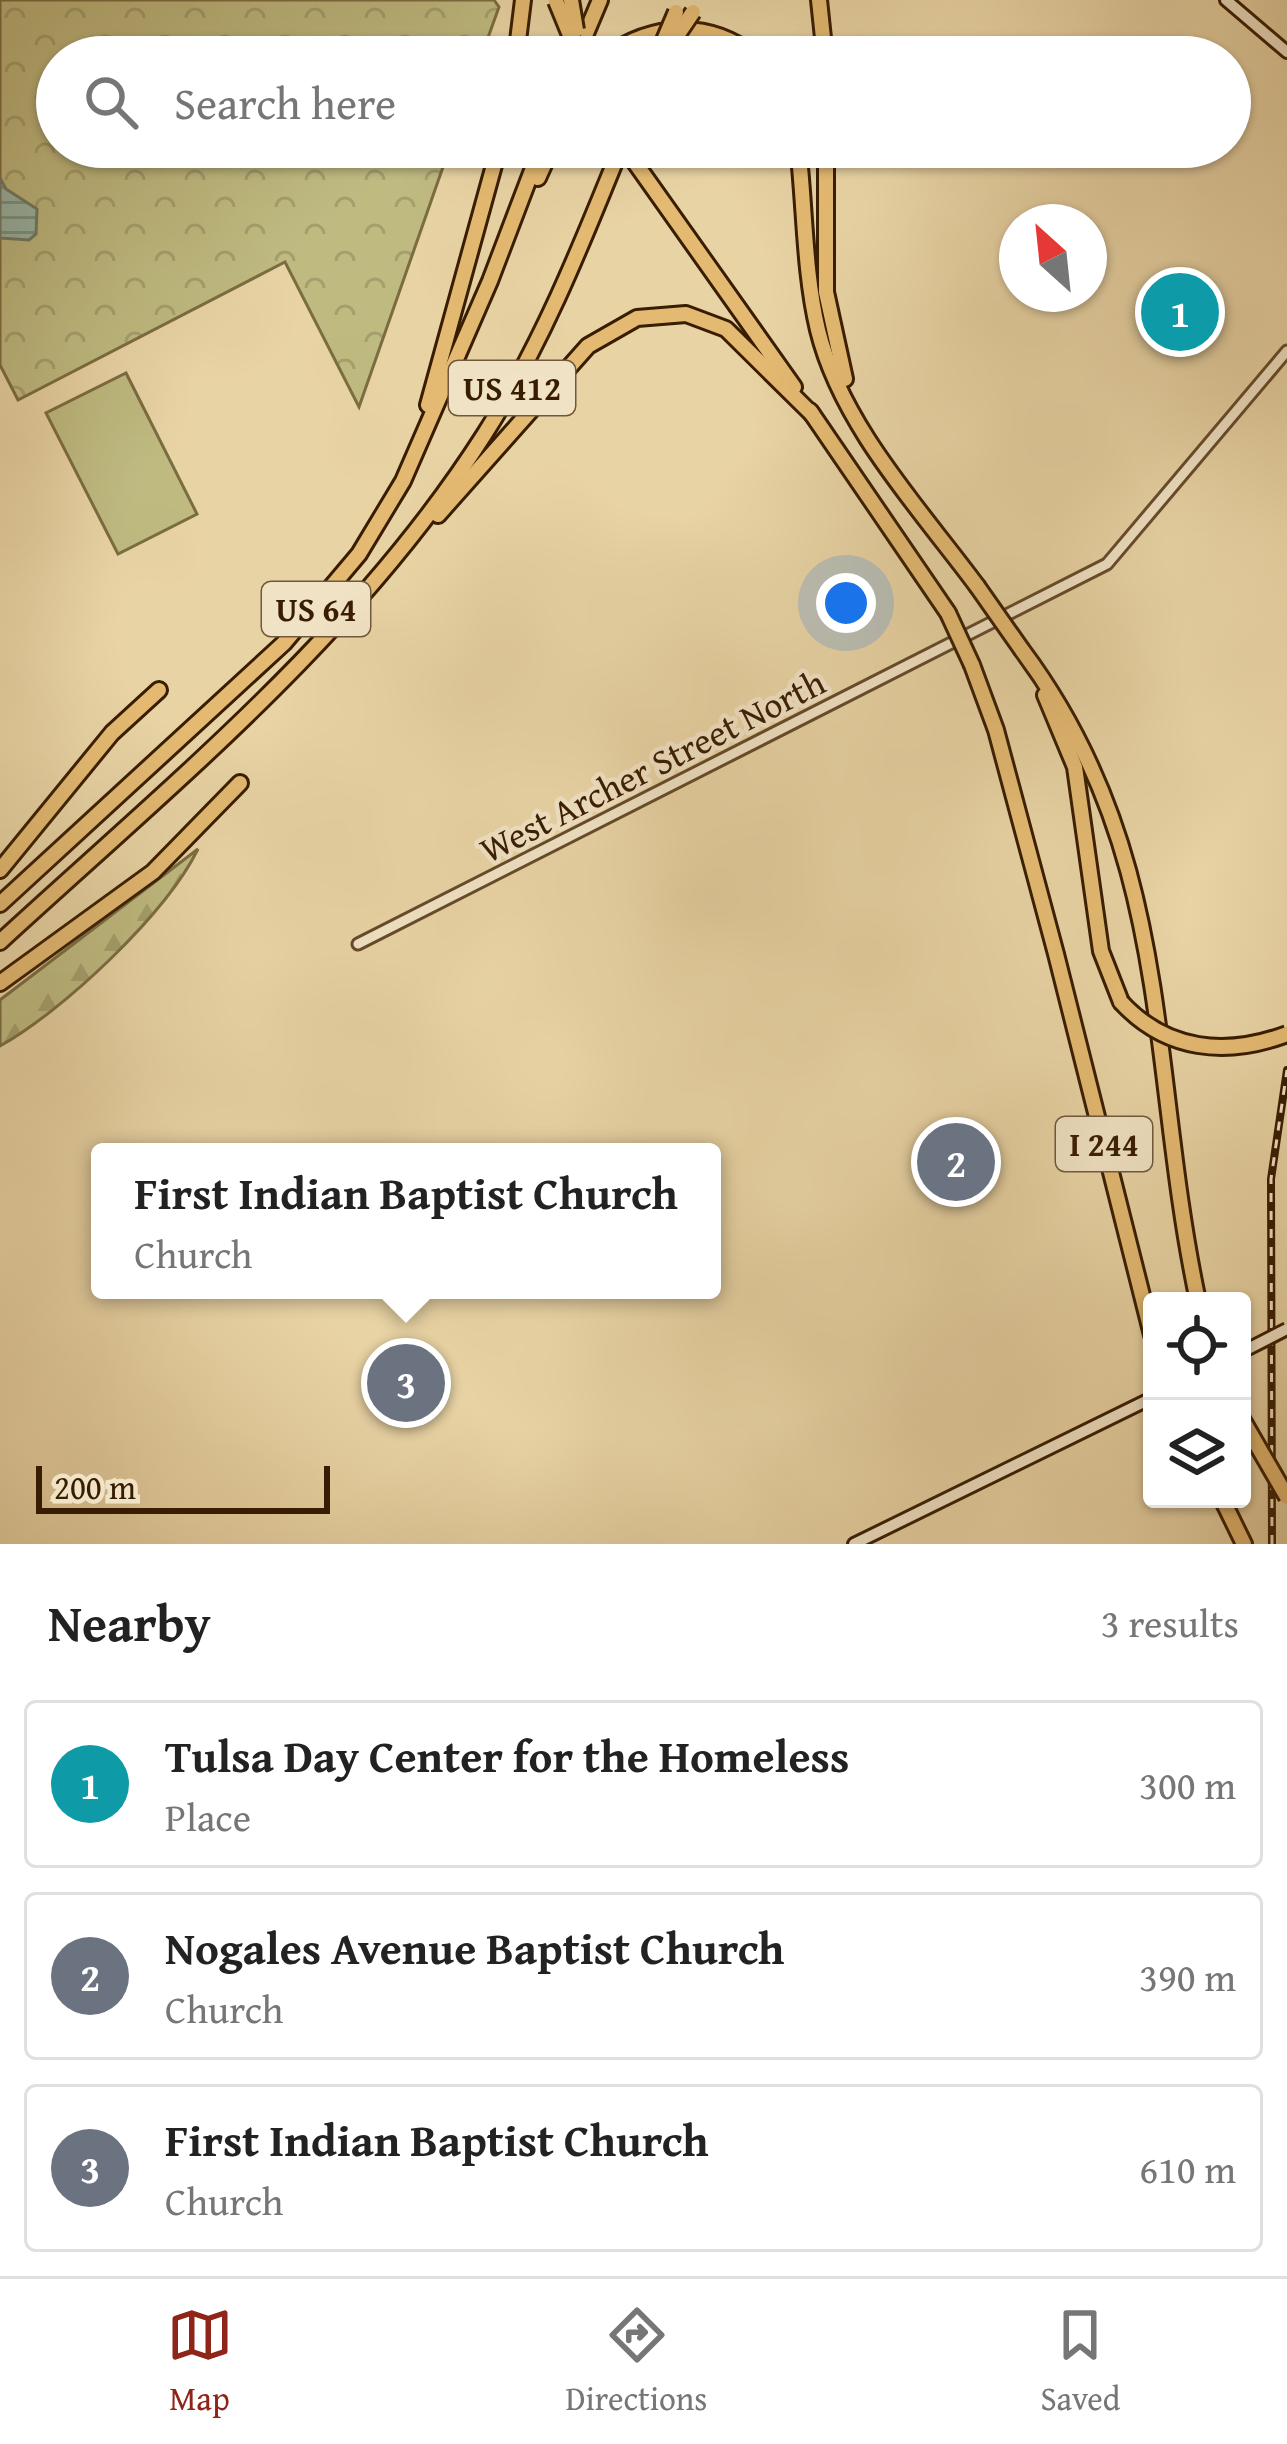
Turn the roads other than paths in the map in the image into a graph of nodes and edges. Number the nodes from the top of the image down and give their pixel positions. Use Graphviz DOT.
graph roads {
  1 [pos="523,0"];
  2 [pos="556,0"];
  3 [pos="571,0"];
  4 [pos="600,0"];
  5 [pos="819,0"];
  6 [pos="830,0"];
  7 [pos="1226,0"];
  8 [pos="678,6"];
  9 [pos="698,6"];
  10 [pos="519,36"];
  11 [pos="571,36"];
  12 [pos="576,36"];
  13 [pos="587,36"];
  14 [pos="646,36"];
  15 [pos="669,36"];
  16 [pos="675,36"];
  17 [pos="716,36"];
  18 [pos="823,36"];
  19 [pos="827,36"];
  20 [pos="1287,52"];
  21 [pos="493,168"];
  22 [pos="533,168"];
  23 [pos="542,168"];
  24 [pos="613,168"];
  25 [pos="638,168"];
  26 [pos="800,168"];
  27 [pos="826,168"];
  28 [pos="490,281"];
  29 [pos="1287,351"];
  30 [pos="812,414"];
  31 [pos="860,421"];
  32 [pos="411,462"];
  33 [pos="381,575"];
  34 [pos="1033,665"];
  35 [pos="159,690"];
  36 [pos="240,783"];
  37 [pos="0,870"];
  38 [pos="0,904"];
  39 [pos="0,942"];
  40 [pos="358,944"];
  41 [pos="0,983"];
  42 [pos="1287,1034"];
  43 [pos="1197,1292"];
  44 [pos="1143,1299"];
  45 [pos="1287,1329"];
  46 [pos="1251,1347"];
  47 [pos="1148,1400"];
  48 [pos="1251,1435"];
  49 [pos="1287,1497"];
  50 [pos="1226,1508"];
  51 [pos="854,1544"];
  52 [pos="1244,1544"];
  1 -- 10 [label="highway"];
  2 -- 11 [label="highway, bridge"];
  3 -- 12 [label="highway, bridge"];
  4 -- 13 [label="highway"];
  5 -- 18 [label="highway"];
  6 -- 19 [label="highway"];
  7 -- 20 [label="main road"];
  8 -- 15 [label="highway, bridge"];
  9 -- 16 [label="highway, bridge"];
  14 -- 17 [label="highway"];
  21 -- 32 [label="highway"];
  22 -- 28 [label="highway"];
  23 -- 28 [label="highway, US 64"];
  24 -- 33 [label="highway, US 412"];
  25 -- 30 [label="highway, I 244"];
  26 -- 31 [label="highway"];
  27 -- 31 [label="highway, I 244"];
  28 -- 32 [label="highway, US 64"];
  29 -- 40 [label="street, West Archer Street North"];
  30 -- 33 [label="highway, US 64"];
  30 -- 44 [label="highway, I 244, bridge"];
  31 -- 34 [label="highway, I 244, bridge"];
  32 -- 38 [label="highway, US 64"];
  33 -- 39 [label="highway, US 64"];
  34 -- 42 [label="highway, bridge"];
  34 -- 43 [label="highway, I 244"];
  35 -- 37 [label="highway"];
  36 -- 41 [label="highway"];
  45 -- 46 [label="main road, bridge"];
  47 -- 51 [label="main road"];
  48 -- 49 [label="highway, bridge"];
  50 -- 52 [label="highway"];
}
